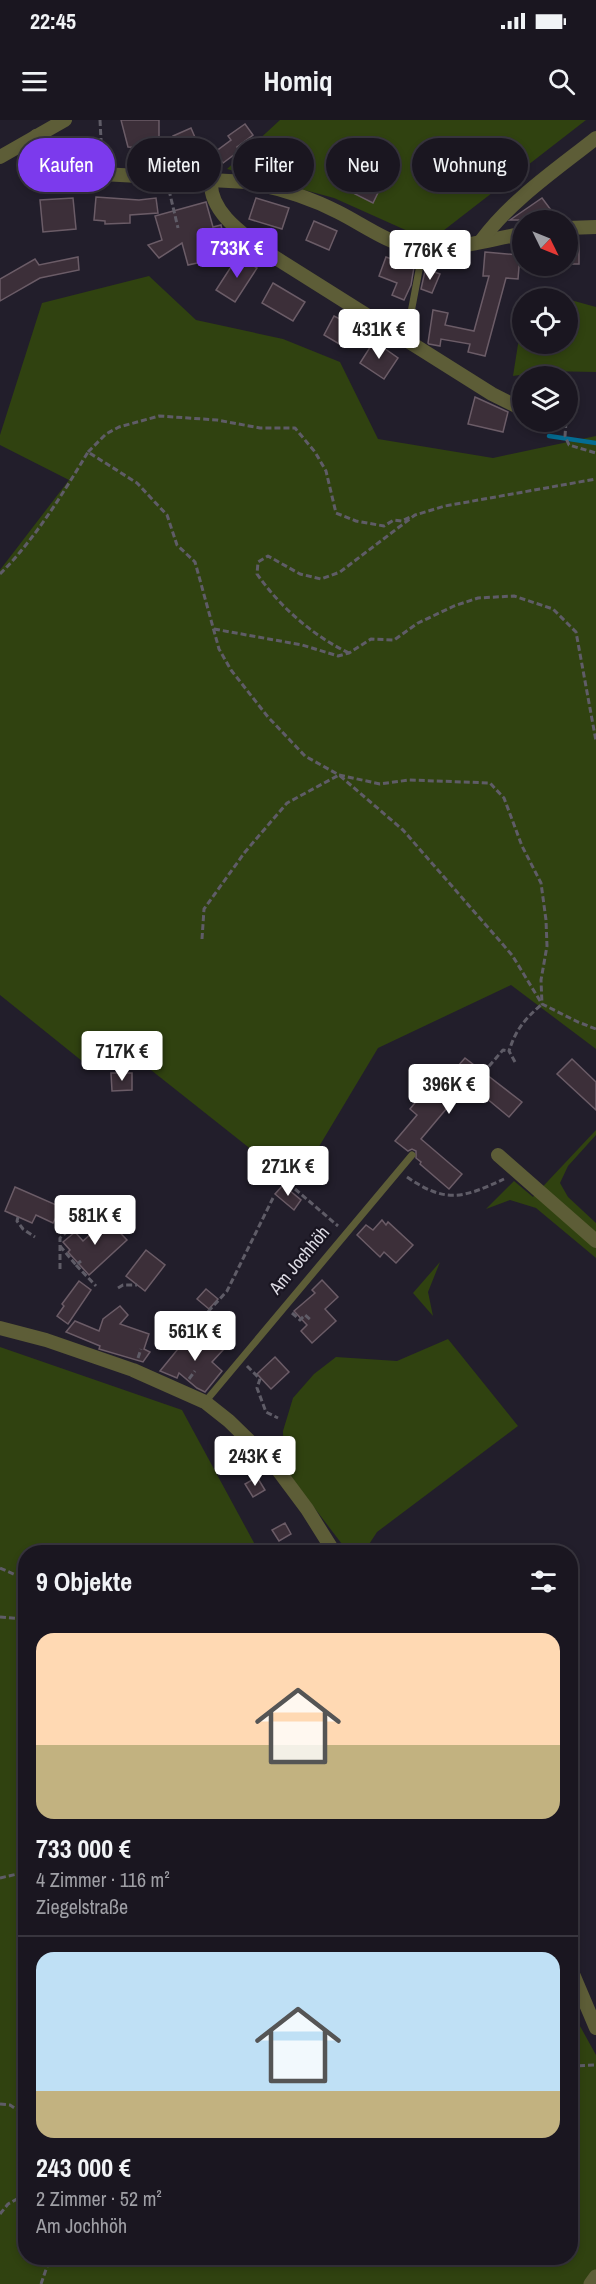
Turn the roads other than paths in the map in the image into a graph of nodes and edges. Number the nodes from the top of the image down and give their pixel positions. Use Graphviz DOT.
graph roads {
  1 [pos="65,120"];
  2 [pos="36,136"];
  3 [pos="596,138"];
  4 [pos="0,157"];
  5 [pos="127,174"];
  6 [pos="221,181"];
  7 [pos="210,192"];
  8 [pos="596,227"];
  9 [pos="578,228"];
  10 [pos="512,236"];
  11 [pos="481,241"];
  12 [pos="423,249"];
  13 [pos="406,339"];
  14 [pos="512,404"];
  15 [pos="412,1155"];
  16 [pos="498,1155"];
  17 [pos="596,1241"];
  18 [pos="0,1328"];
  19 [pos="205,1402"];
  20 [pos="330,1545"];
  21 [pos="578,1986"];
  22 [pos="596,2028"];
  23 [pos="596,2277"];
  24 [pos="591,2284"];
  1 -- 2 [label="street"];
  2 -- 4 [label="street"];
  2 -- 5 [label="street"];
  3 -- 11 [label="street"];
  6 -- 12 [label="street"];
  7 -- 13 [label="street"];
  8 -- 9 [label="street"];
  10 -- 11 [label="street"];
  11 -- 12 [label="street"];
  12 -- 13 [label="lane"];
  13 -- 14 [label="street"];
  15 -- 19 [label="lane, Am Jochhöh"];
  16 -- 17 [label="street"];
  18 -- 19 [label="street"];
  19 -- 20 [label="street"];
  21 -- 22 [label="street"];
  23 -- 24 [label="street"];
}
